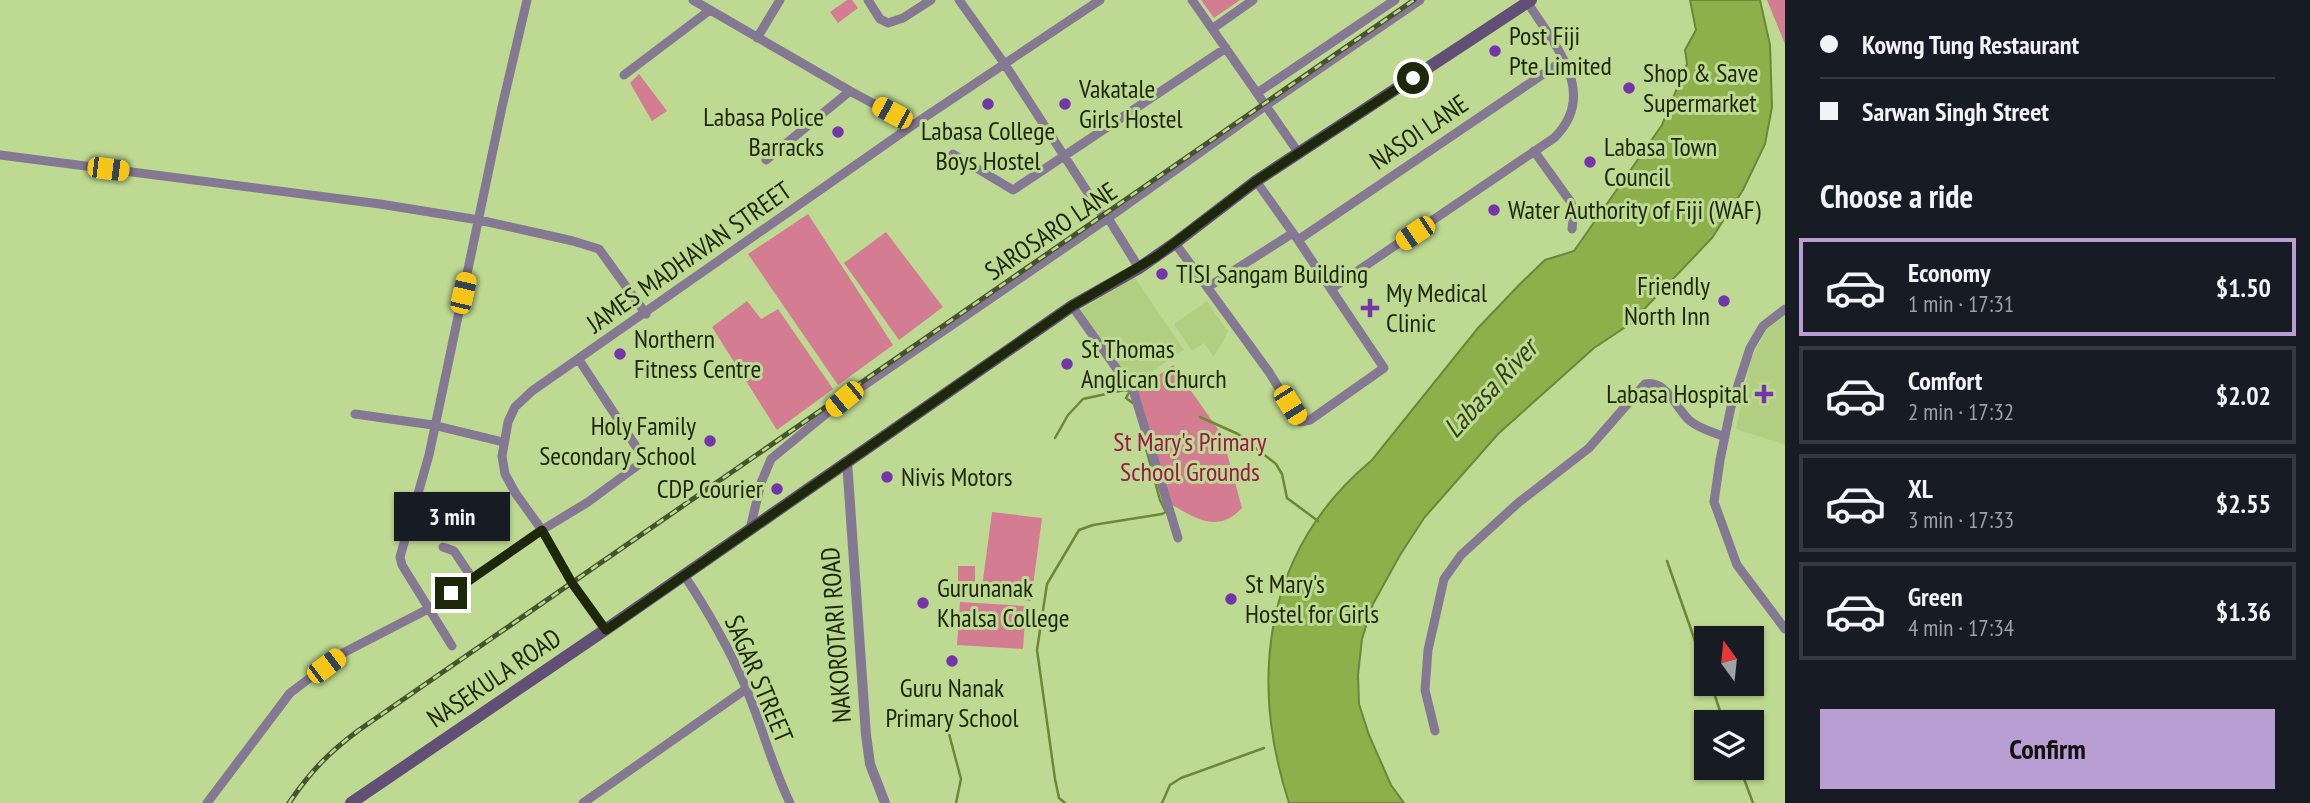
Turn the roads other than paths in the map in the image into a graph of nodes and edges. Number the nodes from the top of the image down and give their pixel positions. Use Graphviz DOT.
graph roads {
  1 [pos="527,0"];
  2 [pos="693,0"];
  3 [pos="780,0"];
  4 [pos="868,0"];
  5 [pos="931,0"];
  6 [pos="959,0"];
  7 [pos="1100,0"];
  8 [pos="1192,0"];
  9 [pos="1253,0"];
  10 [pos="1395,0"];
  11 [pos="1420,0"];
  12 [pos="1530,1"];
  13 [pos="710,10"];
  14 [pos="1212,29"];
  15 [pos="757,38"];
  16 [pos="1226,48"];
  17 [pos="1564,60"];
  18 [pos="1004,63"];
  19 [pos="624,75"];
  20 [pos="850,91"];
  21 [pos="1257,93"];
  22 [pos="1265,106"];
  23 [pos="914,125"];
  24 [pos="1534,151"];
  25 [pos="1298,152"];
  26 [pos="953,154"];
  27 [pos="0,155"];
  28 [pos="1064,156"];
  29 [pos="766,160"];
  30 [pos="1256,181"];
  31 [pos="1108,218"];
  32 [pos="479,220"];
  33 [pos="1572,229"];
  34 [pos="1296,236"];
  35 [pos="1175,243"];
  36 [pos="1139,268"];
  37 [pos="1208,287"];
  38 [pos="1331,289"];
  39 [pos="1072,306"];
  40 [pos="1785,309"];
  41 [pos="646,313"];
  42 [pos="579,360"];
  43 [pos="355,414"];
  44 [pos="433,425"];
  45 [pos="1725,437"];
  46 [pos="503,442"];
  47 [pos="847,461"];
  48 [pos="542,530"];
  49 [pos="749,531"];
  50 [pos="1178,538"];
  51 [pos="443,547"];
  52 [pos="684,575"];
  53 [pos="472,578"];
  54 [pos="430,608"];
  55 [pos="1785,629"];
  56 [pos="606,630"];
  57 [pos="452,646"];
  58 [pos="746,689"];
  59 [pos="1435,731"];
  60 [pos="207,803"];
  61 [pos="351,803"];
  62 [pos="583,803"];
  63 [pos="790,803"];
  64 [pos="885,803"];
  1 -- 32 [label="street"];
  2 -- 13 [label="street"];
  3 -- 15 [label="street"];
  4 -- 5 [label="street"];
  6 -- 18 [label="street"];
  7 -- 18 [label="street, JAMES MADHAVAN STREET"];
  8 -- 14 [label="street"];
  9 -- 14 [label="street"];
  10 -- 21 [label="street"];
  11 -- 22 [label="street, SAROSARO LANE"];
  12 -- 17 [label="street"];
  12 -- 25 [label="main road, NASEKULA ROAD"];
  13 -- 15 [label="street"];
  13 -- 19 [label="street"];
  14 -- 16 [label="street"];
  15 -- 20 [label="street"];
  16 -- 21 [label="street"];
  16 -- 28 [label="street"];
  17 -- 24 [label="street"];
  17 -- 34 [label="street, NASOI LANE"];
  18 -- 23 [label="street, JAMES MADHAVAN STREET"];
  18 -- 28 [label="street"];
  20 -- 23 [label="street"];
  20 -- 29 [label="street"];
  21 -- 22 [label="street"];
  22 -- 25 [label="street"];
  22 -- 31 [label="street, SAROSARO LANE"];
  23 -- 41 [label="street, JAMES MADHAVAN STREET"];
  24 -- 33 [label="street"];
  24 -- 38 [label="street"];
  25 -- 30 [label="main road, NASEKULA ROAD"];
  26 -- 28 [label="street"];
  27 -- 32 [label="street"];
  28 -- 31 [label="street"];
  30 -- 34 [label="street"];
  30 -- 35 [label="main road, NASEKULA ROAD"];
  31 -- 36 [label="street"];
  31 -- 49 [label="street, SAROSARO LANE"];
  32 -- 41 [label="street"];
  32 -- 44 [label="street"];
  34 -- 37 [label="street, NASOI LANE"];
  34 -- 38 [label="street"];
  35 -- 36 [label="main road, NASEKULA ROAD"];
  35 -- 37 [label="street"];
  36 -- 39 [label="main road, NASEKULA ROAD"];
  37 -- 38 [label="street"];
  39 -- 47 [label="main road, NASEKULA ROAD"];
  39 -- 50 [label="street"];
  40 -- 45 [label="street"];
  41 -- 42 [label="street, JAMES MADHAVAN STREET"];
  42 -- 46 [label="street, JAMES MADHAVAN STREET"];
  42 -- 48 [label="street"];
  43 -- 44 [label="street"];
  44 -- 46 [label="street"];
  44 -- 54 [label="street"];
  45 -- 55 [label="street"];
  45 -- 59 [label="street"];
  46 -- 48 [label="street, JAMES MADHAVAN STREET"];
  47 -- 49 [label="main road, NASEKULA ROAD"];
  47 -- 64 [label="street, NAKOROTARI ROAD"];
  48 -- 53 [label="street"];
  48 -- 56 [label="street, JAMES MADHAVAN STREET"];
  49 -- 52 [label="main road, NASEKULA ROAD"];
  51 -- 53 [label="street"];
  52 -- 56 [label="main road, NASEKULA ROAD"];
  52 -- 58 [label="street, SAGAR STREET"];
  53 -- 54 [label="street"];
  54 -- 57 [label="street"];
  54 -- 60 [label="street"];
  56 -- 61 [label="main road, NASEKULA ROAD"];
  58 -- 62 [label="street"];
  58 -- 63 [label="street, SAGAR STREET"];
}
